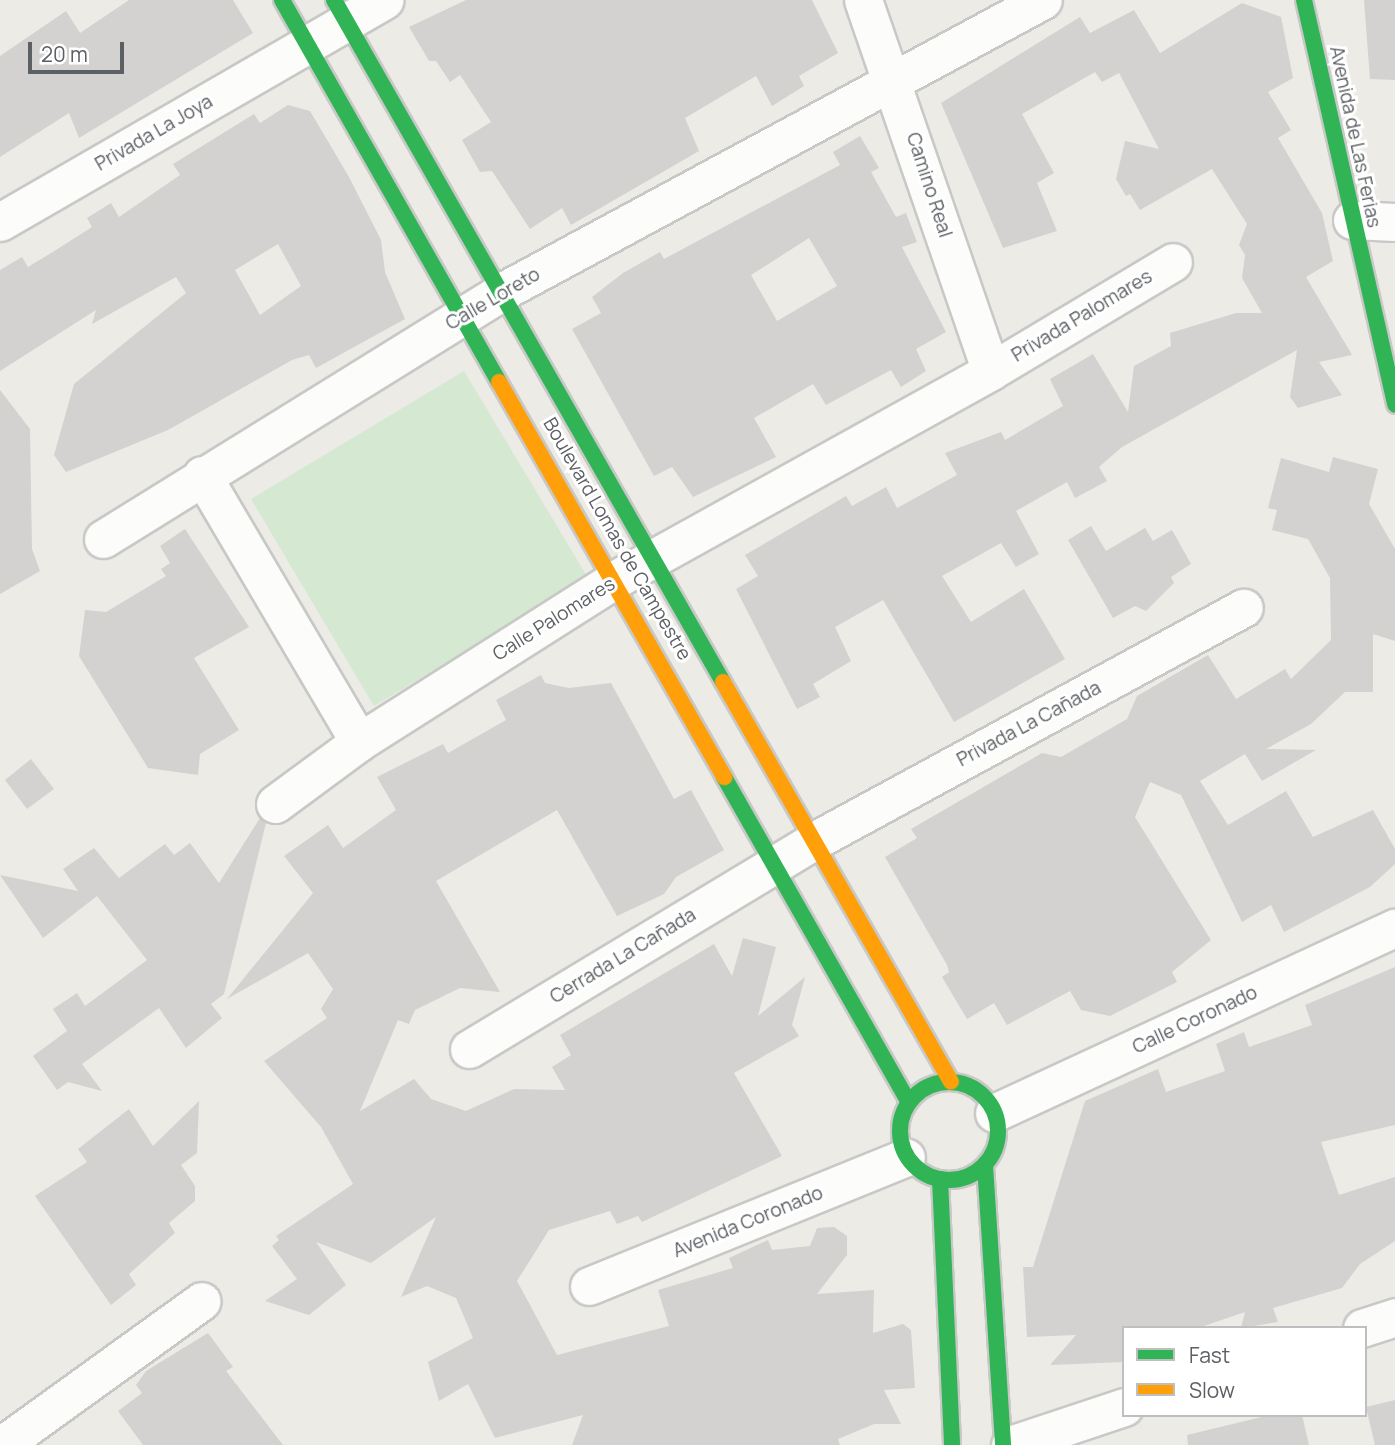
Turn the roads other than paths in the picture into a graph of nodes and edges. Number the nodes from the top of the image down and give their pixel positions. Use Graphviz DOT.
graph roads {
  1 [pos="282,0"];
  2 [pos="385,0"];
  3 [pos="863,0"];
  4 [pos="1043,0"];
  5 [pos="1304,0"];
  6 [pos="341,12"];
  7 [pos="308,45"];
  8 [pos="896,83"];
  9 [pos="1352,220"];
  10 [pos="0,222"];
  11 [pos="1395,222"];
  12 [pos="1173,262"];
  13 [pos="505,290"];
  14 [pos="465,314"];
  15 [pos="991,371"];
  16 [pos="1395,405"];
  17 [pos="202,475"];
  18 [pos="103,539"];
  19 [pos="655,557"];
  20 [pos="616,579"];
  21 [pos="1244,608"];
  22 [pos="359,742"];
  23 [pos="275,804"];
  24 [pos="814,841"];
  25 [pos="777,863"];
  26 [pos="1395,928"];
  27 [pos="469,1049"];
  28 [pos="951,1081"];
  29 [pos="909,1102"];
  30 [pos="994,1112"];
  31 [pos="906,1157"];
  32 [pos="985,1165"];
  33 [pos="940,1179"];
  34 [pos="589,1286"];
  35 [pos="202,1301"];
  36 [pos="1395,1317"];
  37 [pos="1367,1326"];
  38 [pos="1122,1408"];
  39 [pos="2,1445"];
  40 [pos="951,1445"];
  41 [pos="1003,1445"];
  42 [pos="1010,1445"];
  1 -- 7 [label="main road, Boulevard Lomas de Campestre"];
  2 -- 6 [label="street, Privada La Joya"];
  3 -- 8 [label="street, Camino Real"];
  4 -- 8 [label="street, Calle Loreto"];
  5 -- 9 [label="main road, Avenida de Las Ferias"];
  6 -- 7 [label="street, Privada La Joya"];
  6 -- 13 [label="main road, Boulevard Lomas de Campestre"];
  7 -- 10 [label="street, Privada La Joya"];
  7 -- 14 [label="main road, Boulevard Lomas de Campestre"];
  8 -- 13 [label="street, Calle Loreto"];
  8 -- 15 [label="street, Camino Real"];
  9 -- 11 [label="street"];
  9 -- 16 [label="main road, Avenida de Las Ferias"];
  12 -- 15 [label="street, Privada Palomares"];
  13 -- 14 [label="street, Calle Loreto"];
  13 -- 19 [label="main road, Boulevard Lomas de Campestre"];
  14 -- 17 [label="street, Calle Loreto"];
  14 -- 20 [label="main road, Boulevard Lomas de Campestre"];
  15 -- 19 [label="street, Calle Palomares"];
  17 -- 18 [label="street, Calle Loreto"];
  17 -- 22 [label="street"];
  19 -- 20 [label="street, Calle Palomares"];
  19 -- 24 [label="main road, Boulevard Lomas de Campestre"];
  20 -- 22 [label="street, Calle Palomares"];
  20 -- 25 [label="main road, Boulevard Lomas de Campestre"];
  21 -- 24 [label="street, Privada La Cañada"];
  22 -- 23 [label="street, Calle Palomares"];
  24 -- 25 [label="street, Privada La Cañada"];
  24 -- 28 [label="main road, Boulevard Lomas de Campestre"];
  25 -- 27 [label="street, Cerrada La Cañada"];
  25 -- 29 [label="main road, Boulevard Lomas de Campestre"];
  26 -- 30 [label="street, Calle Coronado"];
  28 -- 29 [label="main road"];
  28 -- 30 [label="main road"];
  29 -- 31 [label="main road"];
  30 -- 32 [label="main road"];
  31 -- 33 [label="main road"];
  31 -- 34 [label="street, Avenida Coronado"];
  32 -- 33 [label="main road"];
  32 -- 41 [label="main road"];
  33 -- 40 [label="main road"];
  35 -- 39 [label="street"];
  36 -- 37 [label="street"];
  38 -- 42 [label="street"];
}
